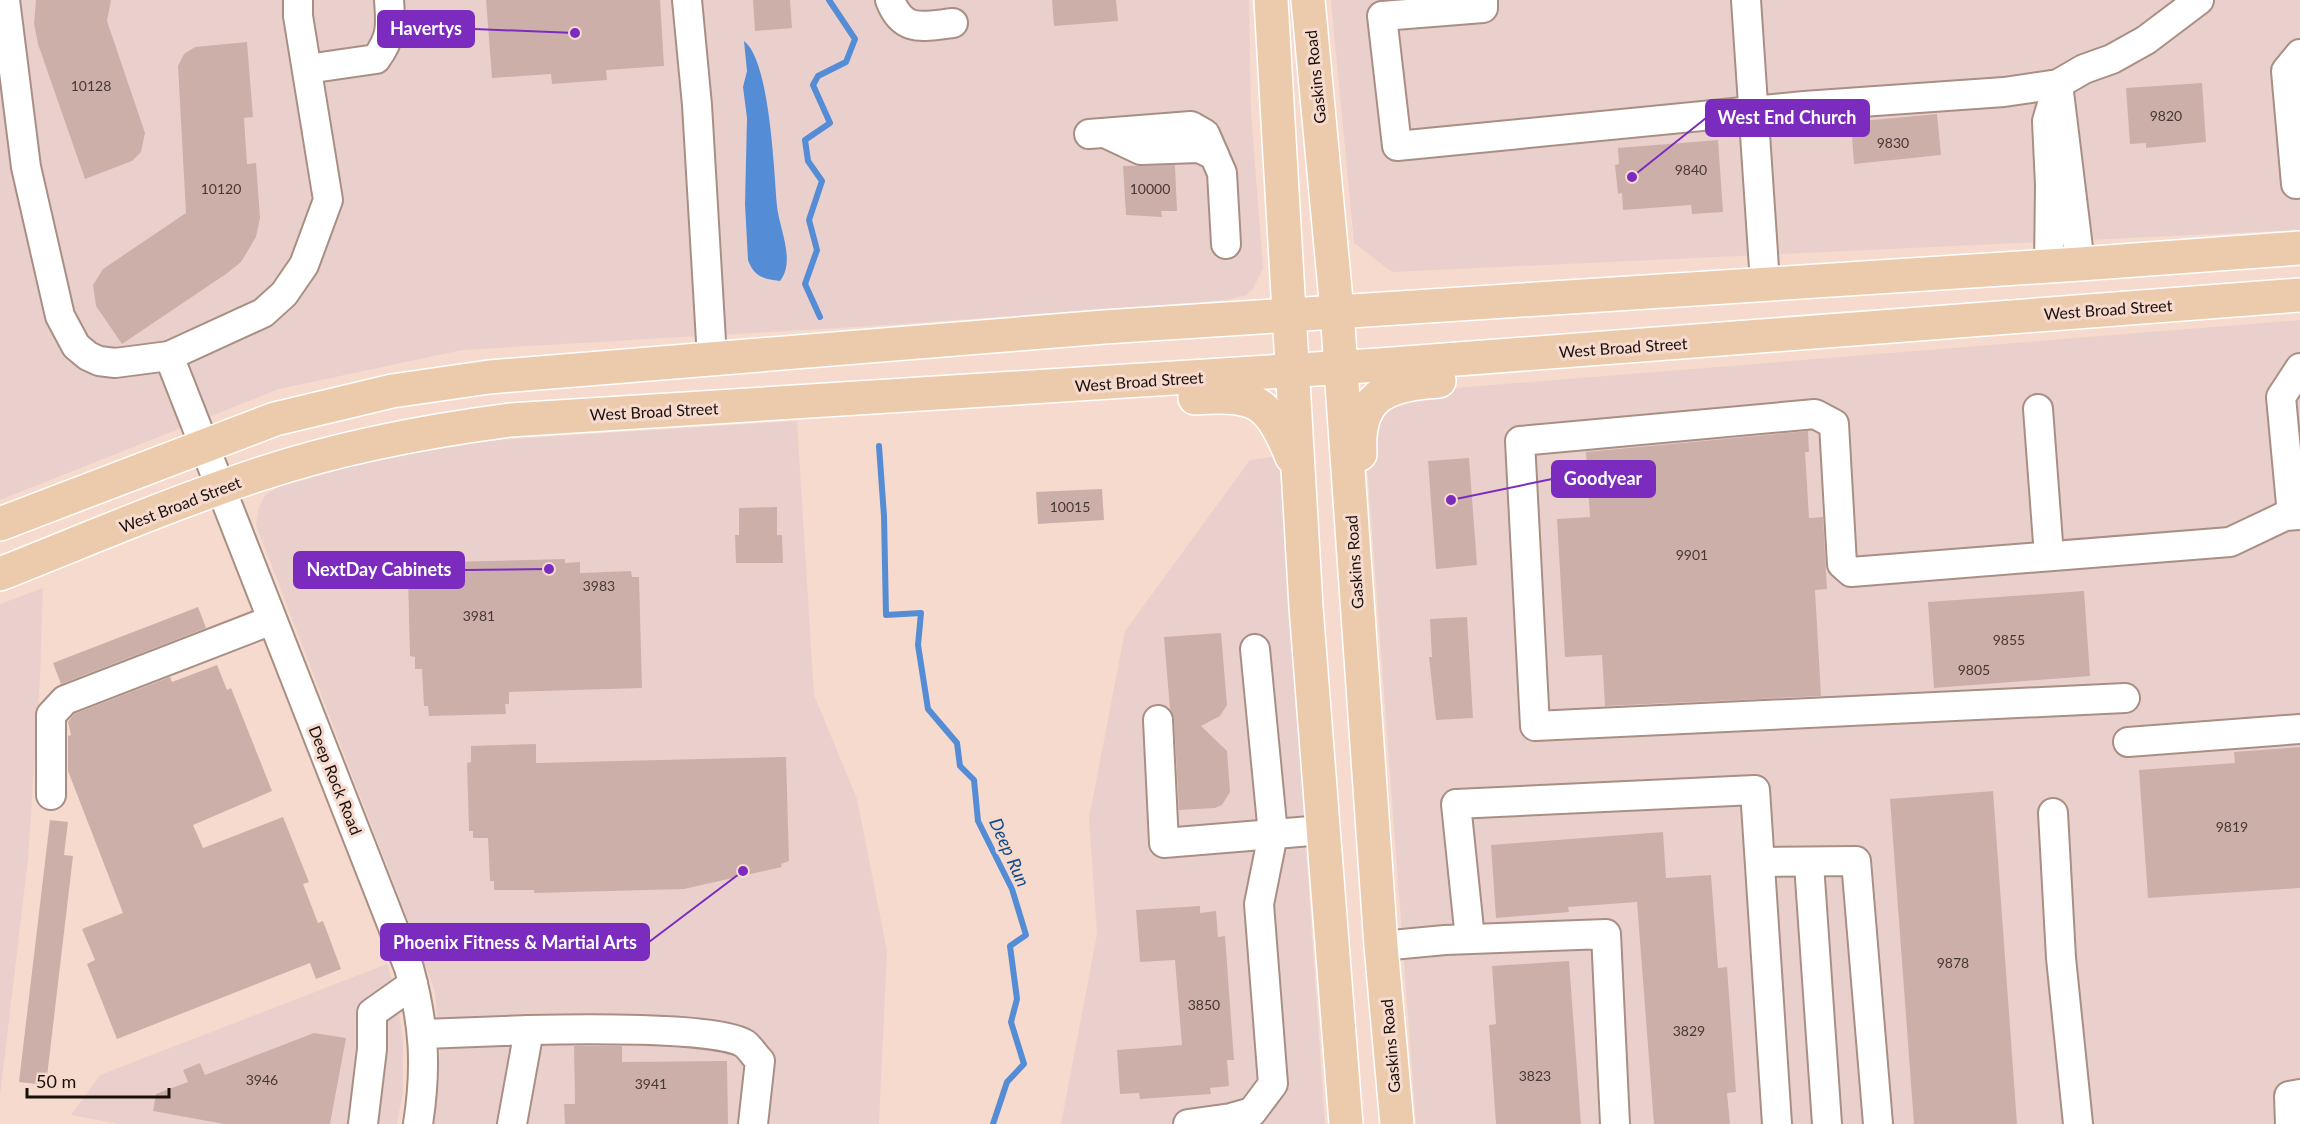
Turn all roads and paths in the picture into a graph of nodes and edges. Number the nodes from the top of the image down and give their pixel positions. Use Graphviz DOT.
graph roads {
  1 [pos="5,0"];
  2 [pos="298,0"];
  3 [pos="388,0"];
  4 [pos="687,0"];
  5 [pos="891,0"];
  6 [pos="1271,0"];
  7 [pos="1308,0"];
  8 [pos="1483,0"];
  9 [pos="1746,0"];
  10 [pos="2199,0"];
  11 [pos="953,23"];
  12 [pos="2300,54"];
  13 [pos="307,69"];
  14 [pos="2058,84"];
  15 [pos="1755,111"];
  16 [pos="1097,134"];
  17 [pos="2299,190"];
  18 [pos="1226,244"];
  19 [pos="2300,248"];
  20 [pos="2065,265"];
  21 [pos="1765,283"];
  22 [pos="2300,295"];
  23 [pos="1337,311"];
  24 [pos="1290,314"];
  25 [pos="1565,351"];
  26 [pos="168,356"];
  27 [pos="712,358"];
  28 [pos="1340,367"];
  29 [pos="2300,368"];
  30 [pos="1294,370"];
  31 [pos="989,390"];
  32 [pos="2038,409"];
  33 [pos="205,444"];
  34 [pos="2295,470"];
  35 [pos="1299,474"];
  36 [pos="222,487"];
  37 [pos="2296,515"];
  38 [pos="0,524"];
  39 [pos="2049,556"];
  40 [pos="0,574"];
  41 [pos="1356,596"];
  42 [pos="272,620"];
  43 [pos="1255,649"];
  44 [pos="2125,698"];
  45 [pos="1158,720"];
  46 [pos="2300,729"];
  47 [pos="2128,742"];
  48 [pos="51,795"];
  49 [pos="2053,813"];
  50 [pos="1323,830"];
  51 [pos="1273,834"];
  52 [pos="1761,862"];
  53 [pos="1809,864"];
  54 [pos="1470,939"];
  55 [pos="1381,946"];
  56 [pos="413,984"];
  57 [pos="529,1030"];
  58 [pos="423,1034"];
  59 [pos="2300,1094"];
  60 [pos="363,1124"];
  61 [pos="418,1124"];
  62 [pos="512,1124"];
  63 [pos="753,1124"];
  64 [pos="1188,1124"];
  65 [pos="1346,1124"];
  66 [pos="1397,1124"];
  67 [pos="1615,1124"];
  68 [pos="1777,1124"];
  69 [pos="1827,1124"];
  70 [pos="1878,1124"];
  71 [pos="2078,1124"];
  72 [pos="2290,1124"];
  1 -- 26 [label="street"];
  2 -- 13 [label="street"];
  3 -- 13 [label="street"];
  4 -- 27 [label="street"];
  5 -- 11 [label="street"];
  6 -- 24 [label="main road"];
  7 -- 23 [label="main road, Gaskins Road"];
  8 -- 15 [label="street"];
  9 -- 15 [label="street"];
  10 -- 14 [label="street"];
  12 -- 17 [label="street"];
  13 -- 26 [label="street"];
  14 -- 15 [label="street"];
  14 -- 20 [label="street"];
  15 -- 21 [label="street"];
  16 -- 18 [label="street"];
  19 -- 20 [label="main road"];
  20 -- 21 [label="main road"];
  21 -- 23 [label="main road"];
  22 -- 25 [label="main road, West Broad Street"];
  23 -- 24 [label="main road"];
  23 -- 28 [label="main road, Gaskins Road"];
  24 -- 27 [label="main road"];
  24 -- 30 [label="main road"];
  25 -- 28 [label="main road, West Broad Street"];
  25 -- 41 [label="main road"];
  26 -- 33 [label="street, Deep Rock Road"];
  27 -- 33 [label="main road"];
  28 -- 30 [label="main road, West Broad Street"];
  28 -- 41 [label="main road, Gaskins Road"];
  29 -- 34 [label="street"];
  30 -- 31 [label="main road, West Broad Street"];
  30 -- 35 [label="main road"];
  31 -- 35 [label="main road"];
  31 -- 36 [label="main road, West Broad Street"];
  32 -- 39 [label="street"];
  33 -- 36 [label="street, Deep Rock Road"];
  33 -- 38 [label="main road"];
  34 -- 37 [label="street"];
  35 -- 50 [label="main road"];
  36 -- 40 [label="main road, West Broad Street"];
  36 -- 42 [label="street, Deep Rock Road"];
  37 -- 39 [label="street"];
  39 -- 44 [label="street"];
  41 -- 55 [label="main road, Gaskins Road"];
  42 -- 48 [label="street"];
  42 -- 56 [label="street, Deep Rock Road"];
  43 -- 51 [label="street"];
  45 -- 51 [label="street"];
  46 -- 47 [label="street"];
  49 -- 71 [label="street"];
  50 -- 51 [label="street"];
  50 -- 65 [label="main road"];
  51 -- 64 [label="street"];
  52 -- 53 [label="street"];
  52 -- 54 [label="street"];
  52 -- 68 [label="street"];
  53 -- 69 [label="street"];
  53 -- 70 [label="street"];
  54 -- 55 [label="street"];
  54 -- 67 [label="street"];
  55 -- 66 [label="main road, Gaskins Road"];
  56 -- 58 [label="street, Deep Rock Road"];
  56 -- 60 [label="street"];
  57 -- 58 [label="street"];
  57 -- 62 [label="street"];
  57 -- 63 [label="street"];
  58 -- 61 [label="street, Deep Rock Road"];
  59 -- 72 [label="street"];
}
